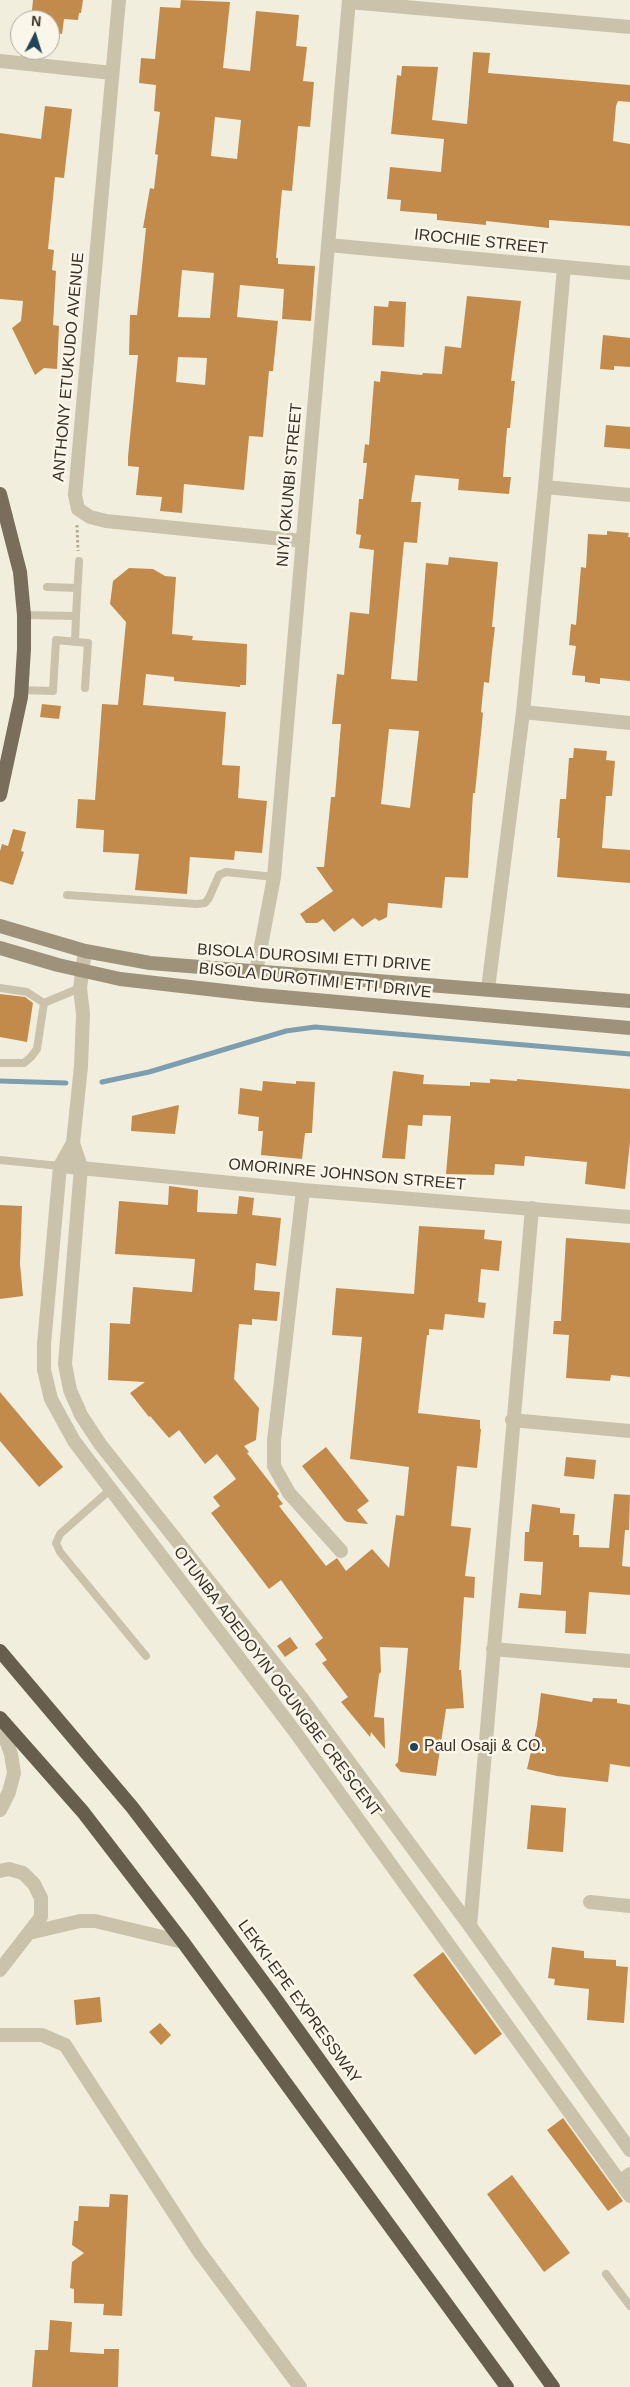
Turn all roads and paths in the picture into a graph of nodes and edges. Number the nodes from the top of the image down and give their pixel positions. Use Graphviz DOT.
graph roads {
  1 [pos="118,0"];
  2 [pos="349,1"];
  3 [pos="630,27"];
  4 [pos="0,61"];
  5 [pos="112,73"];
  6 [pos="328,244"];
  7 [pos="564,267"];
  8 [pos="630,274"];
  9 [pos="545,487"];
  10 [pos="0,494"];
  11 [pos="630,495"];
  12 [pos="78,509"];
  13 [pos="302,541"];
  14 [pos="79,561"];
  15 [pos="47,587"];
  16 [pos="77,588"];
  17 [pos="24,615"];
  18 [pos="76,616"];
  19 [pos="75,642"];
  20 [pos="85,688"];
  21 [pos="21,690"];
  22 [pos="523,712"];
  23 [pos="630,722"];
  24 [pos="0,795"];
  25 [pos="274,876"];
  26 [pos="67,895"];
  27 [pos="0,926"];
  28 [pos="0,948"];
  29 [pos="85,951"];
  30 [pos="81,970"];
  31 [pos="256,972"];
  32 [pos="0,988"];
  33 [pos="80,988"];
  34 [pos="488,989"];
  35 [pos="630,1001"];
  36 [pos="44,1003"];
  37 [pos="630,1028"];
  38 [pos="0,1063"];
  39 [pos="73,1142"];
  40 [pos="0,1160"];
  41 [pos="60,1166"];
  42 [pos="81,1167"];
  43 [pos="303,1190"];
  44 [pos="532,1208"];
  45 [pos="630,1216"];
  46 [pos="512,1420"];
  47 [pos="630,1431"];
  48 [pos="111,1489"];
  49 [pos="341,1551"];
  50 [pos="223,1599"];
  51 [pos="205,1612"];
  52 [pos="493,1649"];
  53 [pos="0,1651"];
  54 [pos="146,1656"];
  55 [pos="630,1661"];
  56 [pos="0,1718"];
  57 [pos="0,1724"];
  58 [pos="0,1810"];
  59 [pos="0,1871"];
  60 [pos="590,1902"];
  61 [pos="630,1906"];
  62 [pos="470,1926"];
  63 [pos="29,1933"];
  64 [pos="183,1942"];
  65 [pos="0,1970"];
  66 [pos="0,2034"];
  67 [pos="630,2150"];
  68 [pos="625,2178"];
  69 [pos="630,2196"];
  70 [pos="606,2274"];
  71 [pos="630,2306"];
  72 [pos="300,2387"];
  73 [pos="507,2387"];
  74 [pos="553,2387"];
  1 -- 5 [label="street, ANTHONY ETUKUDO AVENUE"];
  2 -- 3 [label="street"];
  2 -- 6 [label="street, NIYI OKUNBI STREET"];
  4 -- 5 [label="street"];
  5 -- 12 [label="street, ANTHONY ETUKUDO AVENUE"];
  6 -- 7 [label="street, IROCHIE STREET"];
  6 -- 13 [label="street, NIYI OKUNBI STREET"];
  7 -- 8 [label="street, IROCHIE STREET"];
  7 -- 9 [label="street"];
  9 -- 11 [label="street"];
  9 -- 22 [label="street"];
  10 -- 17 [label="main road"];
  12 -- 13 [label="street"];
  12 -- 14 [label="path"];
  13 -- 25 [label="street, NIYI OKUNBI STREET"];
  14 -- 16 [label="lane"];
  15 -- 16 [label="lane"];
  16 -- 18 [label="lane"];
  17 -- 18 [label="lane"];
  17 -- 21 [label="main road"];
  18 -- 19 [label="lane"];
  19 -- 20 [label="lane"];
  19 -- 21 [label="lane"];
  21 -- 24 [label="main road"];
  22 -- 23 [label="street"];
  22 -- 34 [label="street"];
  25 -- 26 [label="lane"];
  25 -- 31 [label="street, NIYI OKUNBI STREET"];
  27 -- 29 [label="main road, BISOLA DUROSIMI ETTI DRIVE"];
  28 -- 30 [label="main road, BISOLA DUROTIMI ETTI DRIVE"];
  29 -- 30 [label="street, OTUNBA ADEDOYIN OGUNGBE CRESCENT"];
  29 -- 31 [label="main road, BISOLA DUROSIMI ETTI DRIVE"];
  30 -- 33 [label="street, OTUNBA ADEDOYIN OGUNGBE CRESCENT"];
  30 -- 37 [label="main road, BISOLA DUROTIMI ETTI DRIVE"];
  31 -- 34 [label="main road, BISOLA DUROSIMI ETTI DRIVE"];
  32 -- 36 [label="lane"];
  33 -- 36 [label="lane"];
  33 -- 39 [label="street, OTUNBA ADEDOYIN OGUNGBE CRESCENT"];
  34 -- 35 [label="main road, BISOLA DUROSIMI ETTI DRIVE"];
  36 -- 38 [label="lane"];
  39 -- 41 [label="street, OTUNBA ADEDOYIN OGUNGBE CRESCENT"];
  39 -- 42 [label="street, OTUNBA ADEDOYIN OGUNGBE CRESCENT"];
  40 -- 41 [label="lane"];
  41 -- 42 [label="street, OMORINRE JOHNSON STREET"];
  41 -- 48 [label="street, OTUNBA ADEDOYIN OGUNGBE CRESCENT"];
  42 -- 43 [label="street, OMORINRE JOHNSON STREET"];
  42 -- 50 [label="street, OTUNBA ADEDOYIN OGUNGBE CRESCENT"];
  43 -- 44 [label="street, OMORINRE JOHNSON STREET"];
  43 -- 49 [label="street"];
  44 -- 45 [label="street, OMORINRE JOHNSON STREET"];
  44 -- 46 [label="street"];
  46 -- 47 [label="street"];
  46 -- 52 [label="street"];
  48 -- 51 [label="street, OTUNBA ADEDOYIN OGUNGBE CRESCENT"];
  48 -- 54 [label="lane"];
  50 -- 51 [label="street"];
  50 -- 62 [label="street, OTUNBA ADEDOYIN OGUNGBE CRESCENT"];
  51 -- 68 [label="street, OTUNBA ADEDOYIN OGUNGBE CRESCENT"];
  52 -- 55 [label="street"];
  52 -- 62 [label="street"];
  53 -- 74 [label="highway, LEKKI-EPE EXPRESSWAY"];
  56 -- 64 [label="highway"];
  57 -- 58 [label="street"];
  59 -- 63 [label="street"];
  60 -- 61 [label="street"];
  62 -- 67 [label="street, OTUNBA ADEDOYIN OGUNGBE CRESCENT"];
  63 -- 64 [label="street"];
  63 -- 65 [label="street"];
  64 -- 73 [label="highway"];
  66 -- 72 [label="street"];
  68 -- 69 [label="street, OTUNBA ADEDOYIN OGUNGBE CRESCENT"];
  70 -- 71 [label="lane"];
}
